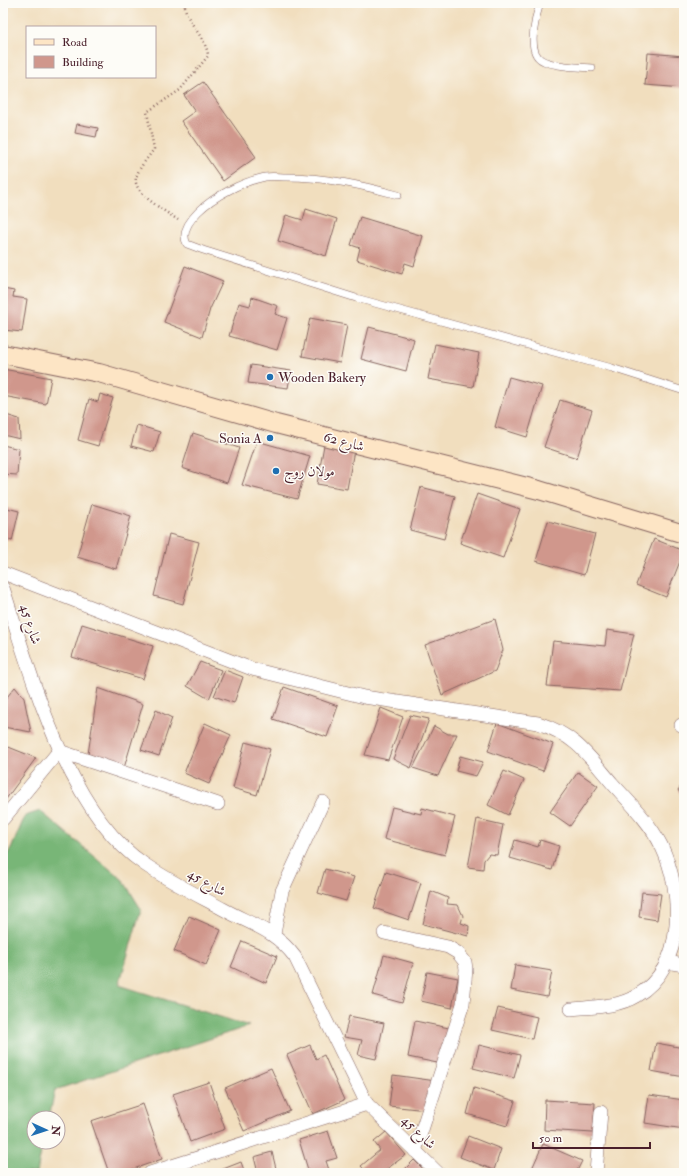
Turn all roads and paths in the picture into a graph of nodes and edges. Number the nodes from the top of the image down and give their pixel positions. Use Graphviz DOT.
graph roads {
  1 [pos="185,3"];
  2 [pos="540,3"];
  3 [pos="592,68"];
  4 [pos="398,196"];
  5 [pos="187,226"];
  6 [pos="3,354"];
  7 [pos="684,391"];
  8 [pos="684,534"];
  9 [pos="3,573"];
  10 [pos="3,588"];
  11 [pos="59,751"];
  12 [pos="323,802"];
  13 [pos="218,804"];
  14 [pos="3,819"];
  15 [pos="384,933"];
  16 [pos="274,934"];
  17 [pos="666,962"];
  18 [pos="684,965"];
  19 [pos="572,1009"];
  20 [pos="367,1104"];
  21 [pos="601,1112"];
  22 [pos="415,1150"];
  23 [pos="167,1170"];
  24 [pos="150,1173"];
  25 [pos="438,1173"];
  26 [pos="596,1173"];
  1 -- 5 [label="path"];
  2 -- 3 [label="lane"];
  4 -- 5 [label="lane"];
  5 -- 7 [label="lane"];
  6 -- 8 [label="street, شارع 62"];
  9 -- 17 [label="street"];
  10 -- 11 [label="street, شارع 45"];
  11 -- 13 [label="street"];
  11 -- 14 [label="street"];
  11 -- 16 [label="street, شارع 45"];
  12 -- 16 [label="street"];
  15 -- 22 [label="street"];
  16 -- 20 [label="street, شارع 45"];
  17 -- 18 [label="street"];
  17 -- 19 [label="street"];
  20 -- 22 [label="street, شارع 45"];
  20 -- 23 [label="street"];
  21 -- 26 [label="street"];
  22 -- 25 [label="street, شارع 45"];
  23 -- 24 [label="street"];
}
